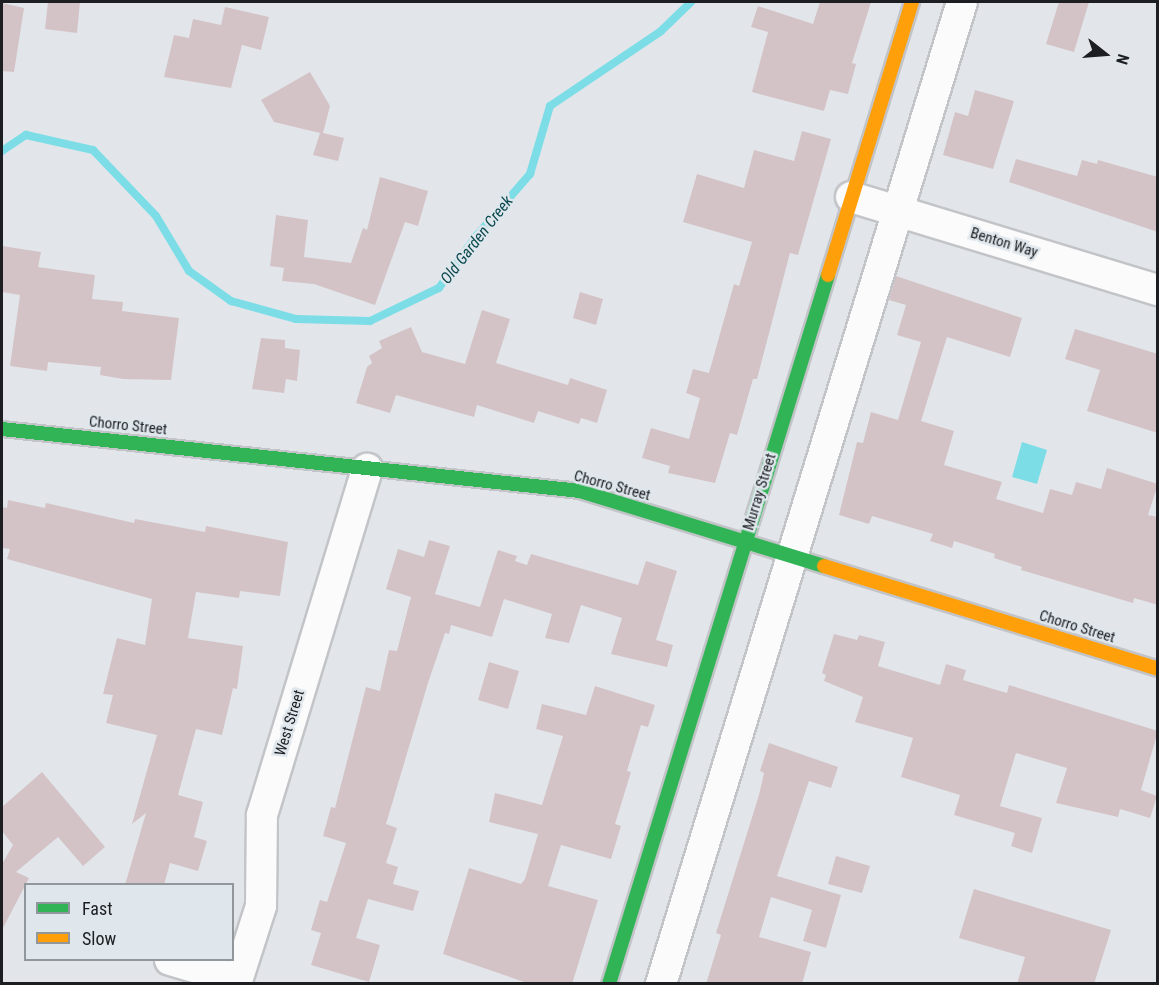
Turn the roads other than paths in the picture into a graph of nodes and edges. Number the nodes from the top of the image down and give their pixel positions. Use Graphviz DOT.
graph roads {
  1 [pos="912,2"];
  2 [pos="962,2"];
  3 [pos="851,197"];
  4 [pos="898,211"];
  5 [pos="1158,290"];
  6 [pos="2,429"];
  7 [pos="367,469"];
  8 [pos="744,543"];
  9 [pos="791,557"];
  10 [pos="1158,669"];
  11 [pos="173,961"];
  12 [pos="237,982"];
  13 [pos="609,984"];
  14 [pos="661,984"];
  1 -- 3 [label="street, Murray Street"];
  2 -- 4 [label="street"];
  3 -- 4 [label="street, Benton Way"];
  3 -- 8 [label="street, Murray Street"];
  4 -- 5 [label="street, Benton Way"];
  4 -- 9 [label="street"];
  6 -- 7 [label="street, Chorro Street"];
  7 -- 8 [label="street, Chorro Street"];
  7 -- 12 [label="street, West Street"];
  8 -- 9 [label="street, Chorro Street"];
  8 -- 13 [label="street, Murray Street"];
  9 -- 10 [label="street, Chorro Street"];
  9 -- 14 [label="street"];
  11 -- 12 [label="street, West Street"];
}
